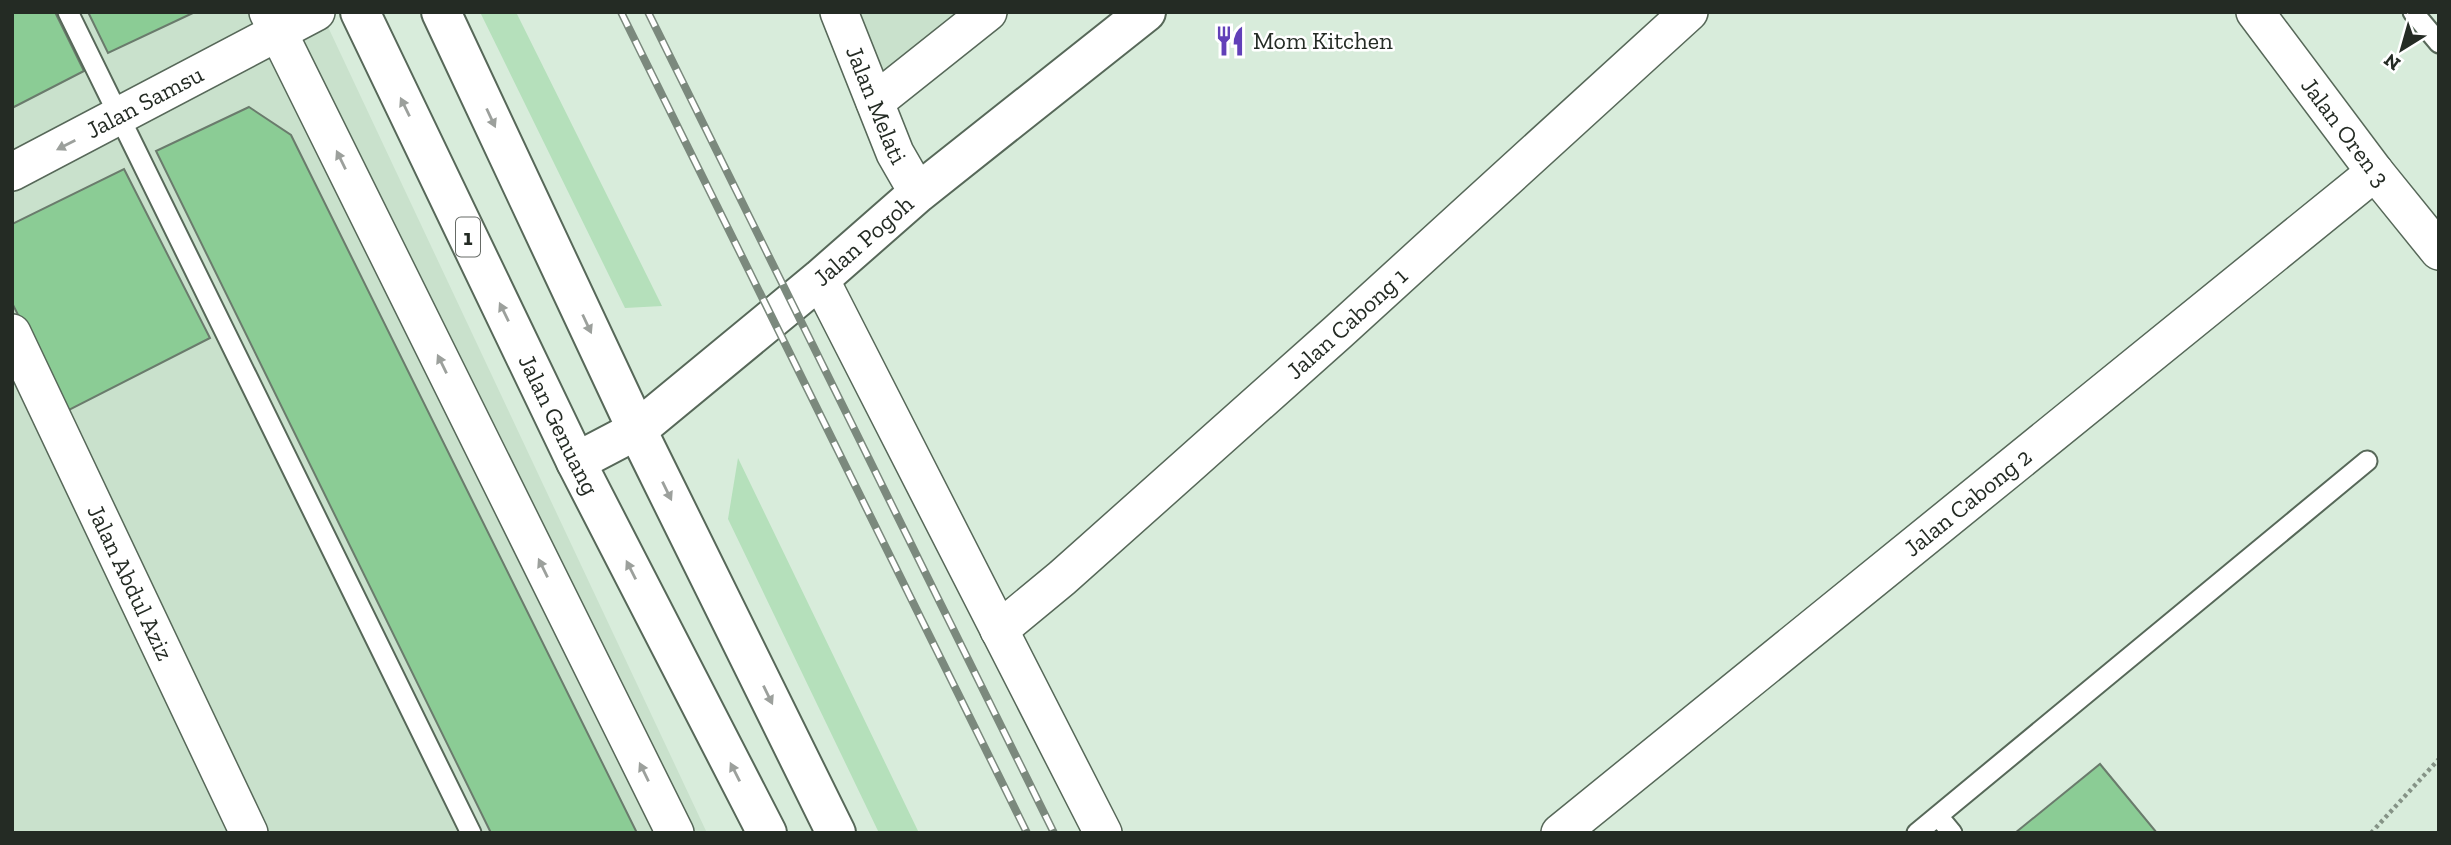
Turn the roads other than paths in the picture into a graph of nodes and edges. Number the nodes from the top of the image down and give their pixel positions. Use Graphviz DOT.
graph roads {
  1 [pos="68,12"];
  2 [pos="316,12"];
  3 [pos="360,12"];
  4 [pos="441,12"];
  5 [pos="839,12"];
  6 [pos="988,12"];
  7 [pos="1146,12"];
  8 [pos="1689,12"];
  9 [pos="2255,12"];
  10 [pos="2413,12"];
  11 [pos="273,22"];
  12 [pos="2439,43"];
  13 [pos="875,102"];
  14 [pos="119,118"];
  15 [pos="12,172"];
  16 [pos="2375,172"];
  17 [pos="918,193"];
  18 [pos="2439,251"];
  19 [pos="820,279"];
  20 [pos="12,333"];
  21 [pos="637,430"];
  22 [pos="2367,461"];
  23 [pos="576,462"];
  24 [pos="999,630"];
  25 [pos="1938,816"];
  26 [pos="249,833"];
  27 [pos="471,833"];
  28 [pos="675,833"];
  29 [pos="767,833"];
  30 [pos="836,833"];
  31 [pos="1103,833"];
  32 [pos="1560,833"];
  33 [pos="1917,833"];
  34 [pos="1952,833"];
  1 -- 14 [label="lane"];
  2 -- 11 [label="street, Jalan Samsu"];
  23 -- 3 [label="main road, Jalan Genuang / 1, one-way"];
  4 -- 21 [label="main road, one-way"];
  5 -- 13 [label="street, Jalan Melati"];
  6 -- 13 [label="street"];
  7 -- 17 [label="main road, Jalan Pogoh"];
  8 -- 24 [label="street, Jalan Cabong 1"];
  9 -- 16 [label="street, Jalan Oren 3"];
  10 -- 12 [label="lane"];
  11 -- 14 [label="street, Jalan Samsu"];
  28 -- 11 [label="street, one-way"];
  13 -- 17 [label="street, Jalan Melati"];
  14 -- 15 [label="street, Jalan Samsu, one-way"];
  14 -- 27 [label="lane"];
  16 -- 18 [label="street, Jalan Oren 3"];
  16 -- 32 [label="street, Jalan Cabong 2"];
  17 -- 19 [label="main road, Jalan Pogoh"];
  19 -- 21 [label="main road, Jalan Pogoh"];
  19 -- 24 [label="street"];
  20 -- 26 [label="street, Jalan Abdul Aziz"];
  21 -- 23 [label="main road, Jalan Pogoh"];
  21 -- 30 [label="main road, one-way"];
  22 -- 25 [label="lane"];
  29 -- 23 [label="main road, Jalan Genuang / 1, one-way"];
  24 -- 31 [label="street"];
  25 -- 33 [label="lane"];
  25 -- 34 [label="lane"];
}
